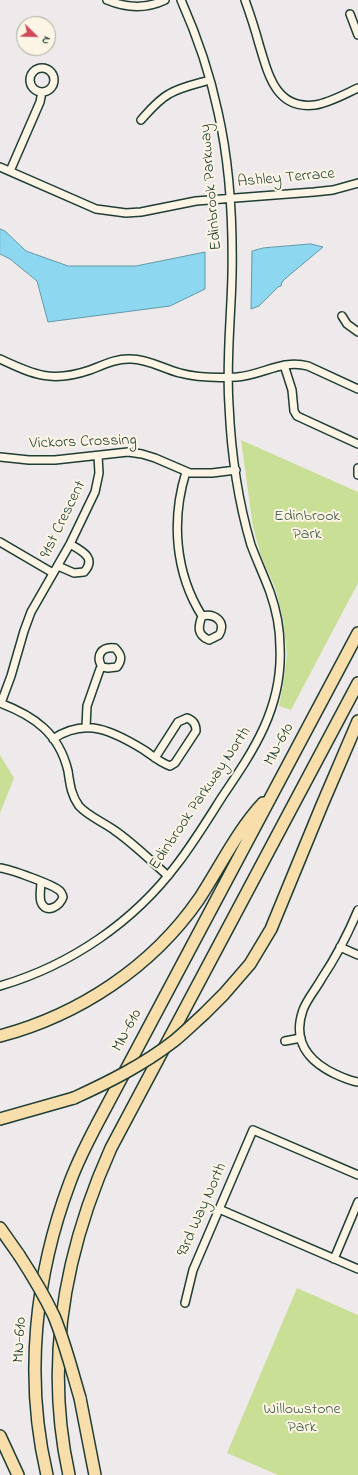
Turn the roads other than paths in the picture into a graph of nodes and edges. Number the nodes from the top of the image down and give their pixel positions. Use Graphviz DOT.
graph roads {
  1 [pos="107,0"];
  2 [pos="165,0"];
  3 [pos="181,0"];
  4 [pos="245,0"];
  5 [pos="350,14"];
  6 [pos="358,35"];
  7 [pos="210,80"];
  8 [pos="358,88"];
  9 [pos="42,92"];
  10 [pos="141,120"];
  11 [pos="0,167"];
  12 [pos="10,171"];
  13 [pos="358,183"];
  14 [pos="230,198"];
  15 [pos="342,316"];
  16 [pos="358,332"];
  17 [pos="0,359"];
  18 [pos="284,365"];
  19 [pos="228,377"];
  20 [pos="358,389"];
  21 [pos="358,444"];
  22 [pos="0,456"];
  23 [pos="98,456"];
  24 [pos="358,468"];
  25 [pos="236,470"];
  26 [pos="186,472"];
  27 [pos="358,475"];
  28 [pos="0,542"];
  29 [pos="70,544"];
  30 [pos="58,566"];
  31 [pos="54,573"];
  32 [pos="202,616"];
  33 [pos="358,633"];
  34 [pos="102,666"];
  35 [pos="358,684"];
  36 [pos="1,703"];
  37 [pos="358,721"];
  38 [pos="86,727"];
  39 [pos="53,739"];
  40 [pos="155,758"];
  41 [pos="273,792"];
  42 [pos="0,868"];
  43 [pos="168,876"];
  44 [pos="42,882"];
  45 [pos="358,910"];
  46 [pos="340,947"];
  47 [pos="358,955"];
  48 [pos="0,986"];
  49 [pos="0,1036"];
  50 [pos="301,1038"];
  51 [pos="285,1041"];
  52 [pos="358,1082"];
  53 [pos="0,1119"];
  54 [pos="358,1175"];
  55 [pos="358,1202"];
  56 [pos="219,1209"];
  57 [pos="0,1228"];
  58 [pos="334,1259"];
  59 [pos="358,1269"];
  60 [pos="185,1303"];
  61 [pos="0,1436"];
  62 [pos="18,1475"];
  63 [pos="47,1475"];
  64 [pos="69,1475"];
  65 [pos="95,1475"];
  1 -- 2 [label="street"];
  3 -- 7 [label="street, Edinbrook Parkway"];
  4 -- 8 [label="street"];
  5 -- 6 [label="street"];
  7 -- 10 [label="street"];
  7 -- 14 [label="street, Edinbrook Parkway"];
  9 -- 12 [label="street"];
  11 -- 12 [label="street, Ashley Terrace"];
  12 -- 14 [label="street, Ashley Terrace"];
  13 -- 14 [label="street, Ashley Terrace"];
  14 -- 19 [label="street, Edinbrook Parkway"];
  15 -- 16 [label="street"];
  17 -- 19 [label="street"];
  18 -- 19 [label="street"];
  18 -- 20 [label="street"];
  18 -- 21 [label="street"];
  19 -- 25 [label="street, Edinbrook Parkway North"];
  22 -- 23 [label="street, Vickors Crossing"];
  23 -- 26 [label="street, Vickors Crossing"];
  23 -- 29 [label="street, 91st Crescent"];
  24 -- 27 [label="street"];
  25 -- 26 [label="street, Vickors Crossing"];
  25 -- 43 [label="street, Edinbrook Parkway North"];
  26 -- 32 [label="street"];
  28 -- 31 [label="street, 91st Crescent"];
  29 -- 30 [label="street, 91st Crescent"];
  29 -- 30 [label="street"];
  30 -- 31 [label="street, 91st Crescent"];
  31 -- 36 [label="street, 91st Crescent"];
  33 -- 41 [label="highway, MN-610"];
  34 -- 38 [label="street"];
  35 -- 64 [label="highway"];
  36 -- 39 [label="street"];
  37 -- 53 [label="highway, bridge"];
  38 -- 39 [label="street"];
  38 -- 40 [label="street"];
  39 -- 43 [label="street"];
  40 -- 40 [label="street"];
  41 -- 49 [label="highway"];
  41 -- 63 [label="highway, MN-610"];
  42 -- 44 [label="street"];
  43 -- 48 [label="street, Edinbrook Parkway North"];
  45 -- 46 [label="street"];
  46 -- 47 [label="street"];
  46 -- 50 [label="street"];
  50 -- 51 [label="street"];
  50 -- 52 [label="street"];
  54 -- 56 [label="street, 93rd Way North"];
  55 -- 58 [label="street"];
  56 -- 58 [label="street"];
  56 -- 60 [label="street, 93rd Way North"];
  57 -- 65 [label="highway, bridge"];
  58 -- 59 [label="street"];
  61 -- 62 [label="highway"];
}
